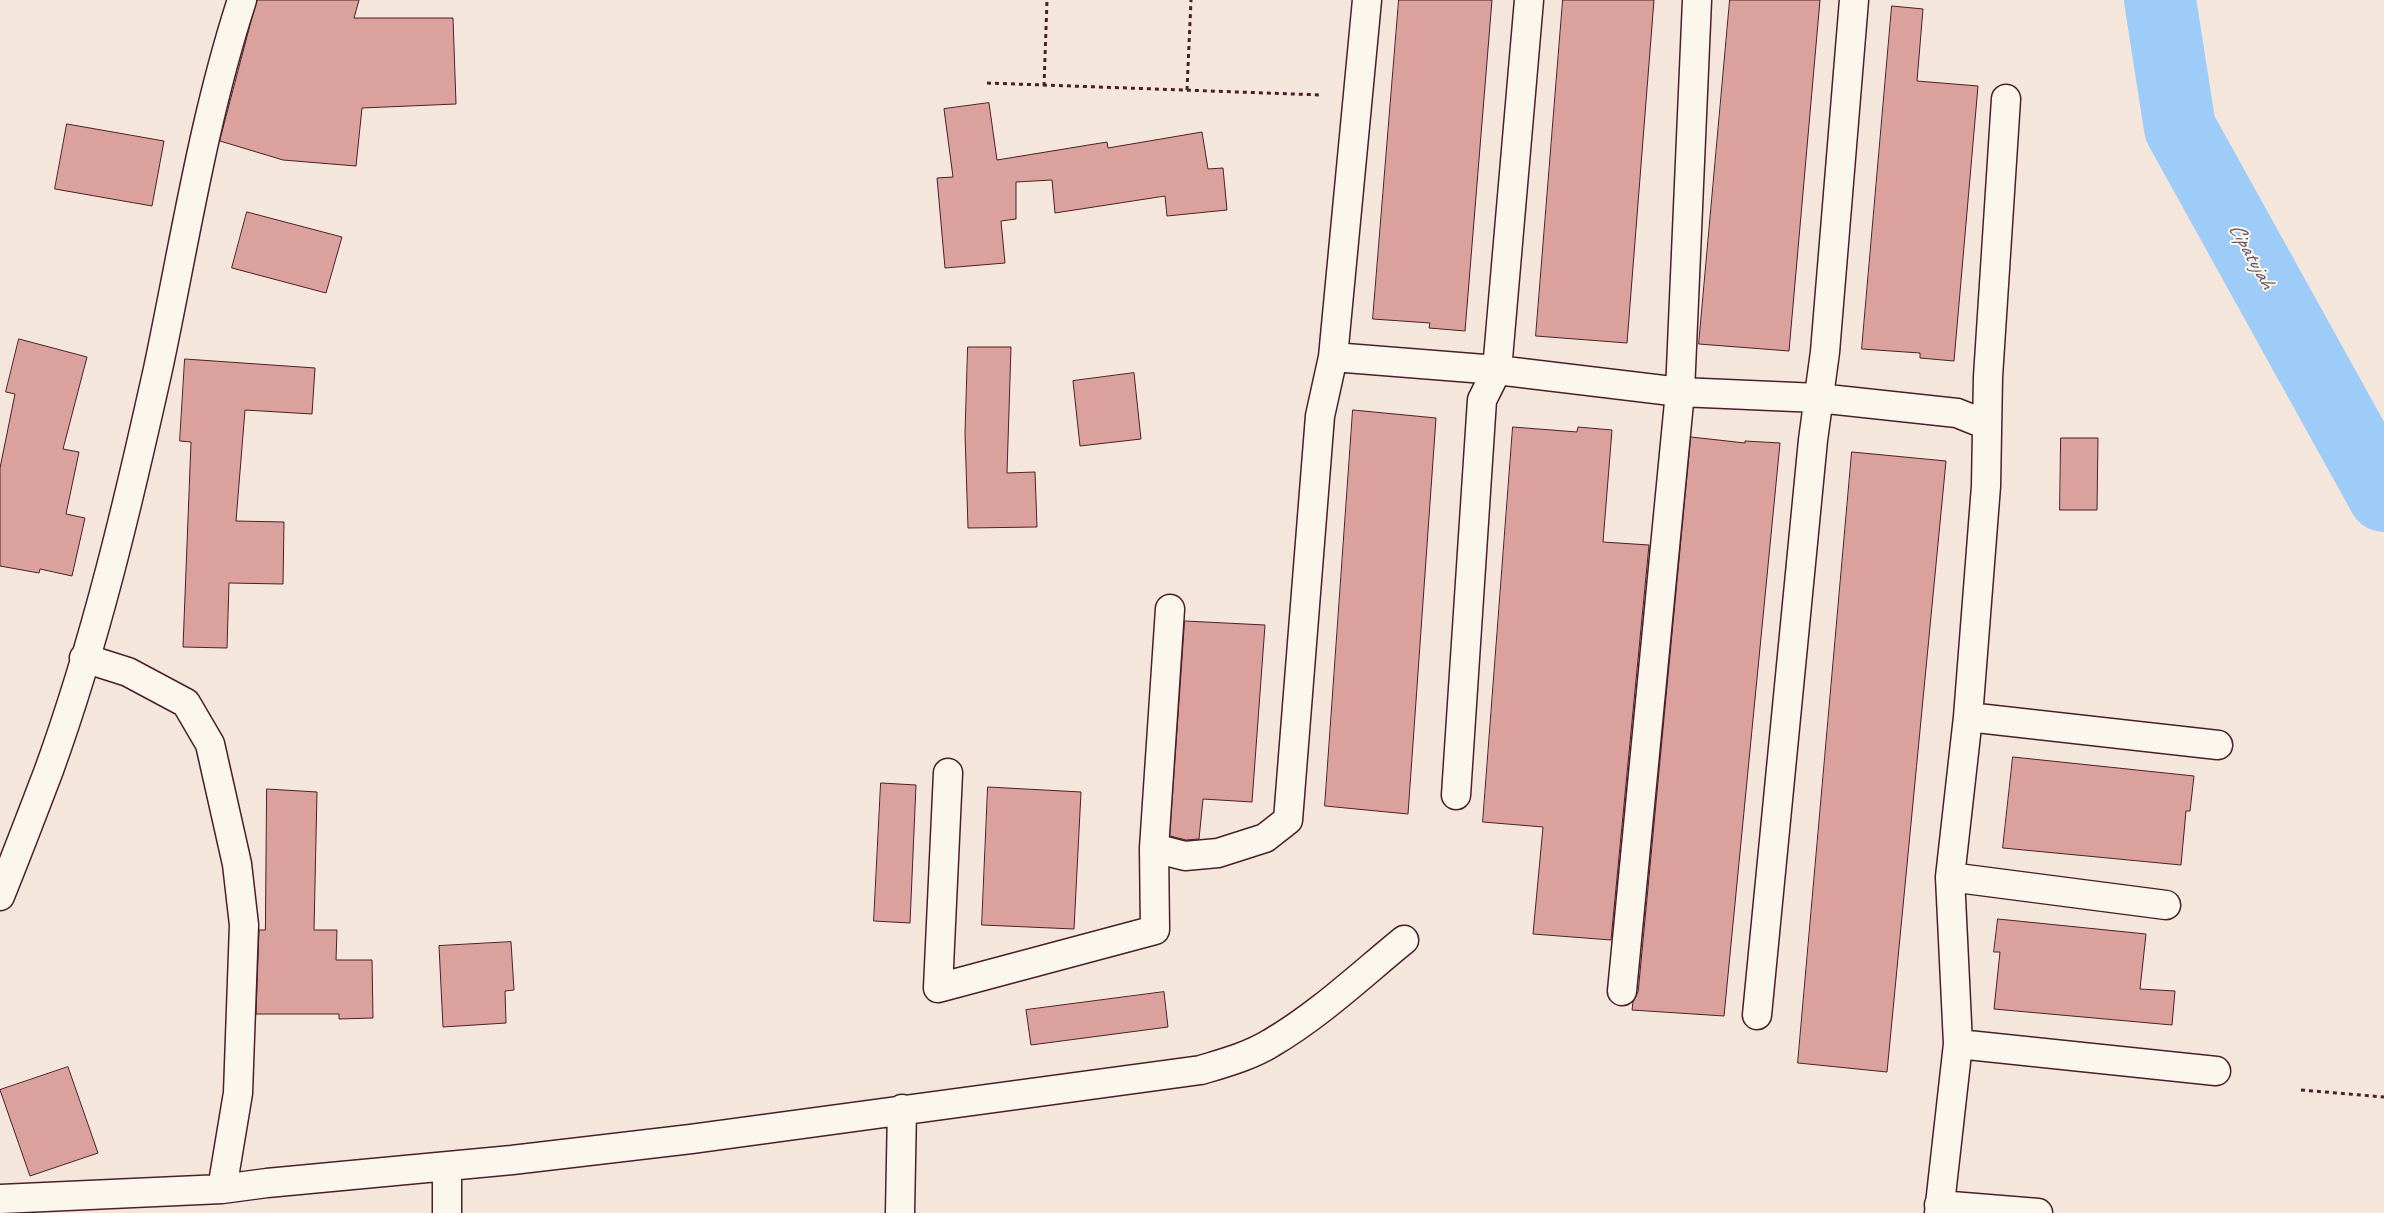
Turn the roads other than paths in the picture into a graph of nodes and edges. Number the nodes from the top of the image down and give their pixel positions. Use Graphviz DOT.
graph roads {
  1 [pos="242,0"];
  2 [pos="1367,0"];
  3 [pos="1529,0"];
  4 [pos="1697,0"];
  5 [pos="1854,0"];
  6 [pos="2006,99"];
  7 [pos="1333,357"];
  8 [pos="1497,370"];
  9 [pos="1680,392"];
  10 [pos="1818,398"];
  11 [pos="1987,425"];
  12 [pos="1170,609"];
  13 [pos="84,658"];
  14 [pos="1968,717"];
  15 [pos="2218,745"];
  16 [pos="948,773"];
  17 [pos="1456,795"];
  18 [pos="1154,848"];
  19 [pos="1950,877"];
  20 [pos="0,896"];
  21 [pos="2166,905"];
  22 [pos="1404,940"];
  23 [pos="1622,991"];
  24 [pos="1757,1014"];
  25 [pos="1958,1044"];
  26 [pos="2216,1071"];
  27 [pos="902,1110"];
  28 [pos="447,1167"];
  29 [pos="222,1189"];
  30 [pos="0,1199"];
  31 [pos="1939,1209"];
  32 [pos="2,1213"];
  33 [pos="447,1213"];
  34 [pos="900,1213"];
  35 [pos="2038,1213"];
  1 -- 13 [label="street"];
  2 -- 7 [label="street"];
  3 -- 8 [label="street"];
  4 -- 9 [label="street"];
  5 -- 10 [label="street"];
  6 -- 11 [label="street"];
  7 -- 8 [label="street"];
  7 -- 18 [label="street"];
  8 -- 9 [label="street"];
  8 -- 17 [label="street"];
  9 -- 10 [label="street"];
  9 -- 23 [label="street"];
  10 -- 11 [label="street"];
  10 -- 24 [label="street"];
  11 -- 14 [label="street"];
  12 -- 18 [label="street"];
  13 -- 20 [label="street"];
  13 -- 29 [label="street"];
  14 -- 15 [label="street"];
  14 -- 19 [label="street"];
  16 -- 18 [label="street"];
  19 -- 21 [label="street"];
  19 -- 25 [label="street"];
  22 -- 27 [label="street"];
  25 -- 26 [label="street"];
  25 -- 31 [label="street"];
  27 -- 28 [label="street"];
  27 -- 34 [label="street"];
  28 -- 29 [label="street"];
  28 -- 33 [label="street"];
  29 -- 30 [label="street"];
  30 -- 32 [label="street"];
  31 -- 35 [label="street"];
}
